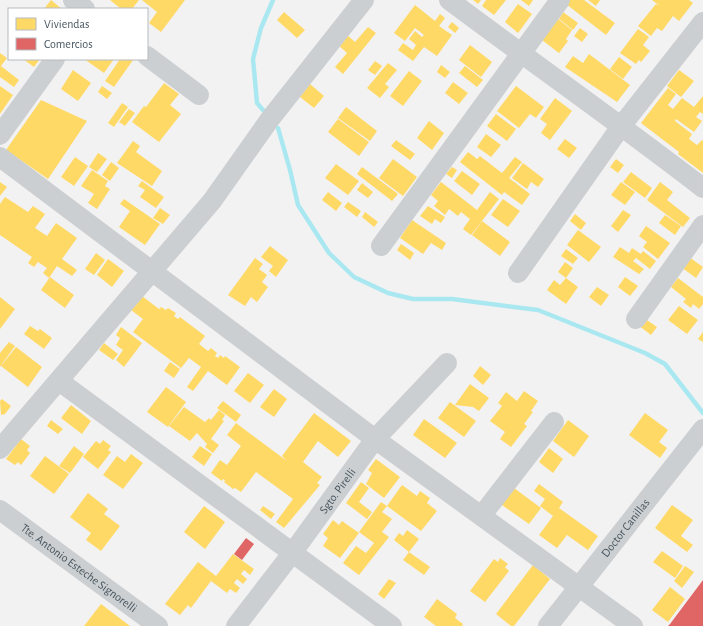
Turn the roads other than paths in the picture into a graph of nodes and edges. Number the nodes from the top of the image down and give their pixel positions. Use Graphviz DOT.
graph roads {
  1 [pos="74,0"];
  2 [pos="97,0"];
  3 [pos="364,0"];
  4 [pos="449,0"];
  5 [pos="560,0"];
  6 [pos="84,8"];
  7 [pos="91,8"];
  8 [pos="703,22"];
  9 [pos="521,54"];
  10 [pos="148,57"];
  11 [pos="53,60"];
  12 [pos="199,95"];
  13 [pos="622,125"];
  14 [pos="0,135"];
  15 [pos="0,157"];
  16 [pos="703,188"];
  17 [pos="703,225"];
  18 [pos="382,246"];
  19 [pos="151,272"];
  20 [pos="518,273"];
  21 [pos="636,318"];
  22 [pos="446,363"];
  23 [pos="59,381"];
  24 [pos="554,422"];
  25 [pos="701,431"];
  26 [pos="375,439"];
  27 [pos="3,441"];
  28 [pos="0,510"];
  29 [pos="482,516"];
  30 [pos="293,552"];
  31 [pos="579,586"];
  32 [pos="158,626"];
  33 [pos="236,626"];
  34 [pos="392,626"];
  35 [pos="548,626"];
  36 [pos="633,626"];
  1 -- 6 [label="street"];
  2 -- 7 [label="street"];
  3 -- 19 [label="street"];
  4 -- 9 [label="street"];
  5 -- 9 [label="street"];
  8 -- 13 [label="street"];
  9 -- 13 [label="street"];
  9 -- 18 [label="street"];
  10 -- 12 [label="street"];
  11 -- 14 [label="street"];
  13 -- 16 [label="street"];
  13 -- 20 [label="street"];
  15 -- 19 [label="street"];
  17 -- 21 [label="street"];
  19 -- 23 [label="street"];
  19 -- 26 [label="street"];
  22 -- 26 [label="street, Sgto. Pirelli"];
  23 -- 27 [label="street"];
  23 -- 30 [label="street"];
  24 -- 29 [label="street"];
  25 -- 31 [label="street, Doctor Canillas"];
  26 -- 29 [label="street"];
  26 -- 30 [label="street, Sgto. Pirelli"];
  28 -- 32 [label="street, Tte. Antonio Esteche Signorelli"];
  29 -- 31 [label="street"];
  30 -- 33 [label="street, Sgto. Pirelli"];
  30 -- 34 [label="street"];
  31 -- 35 [label="street, Doctor Canillas"];
  31 -- 36 [label="street"];
}
